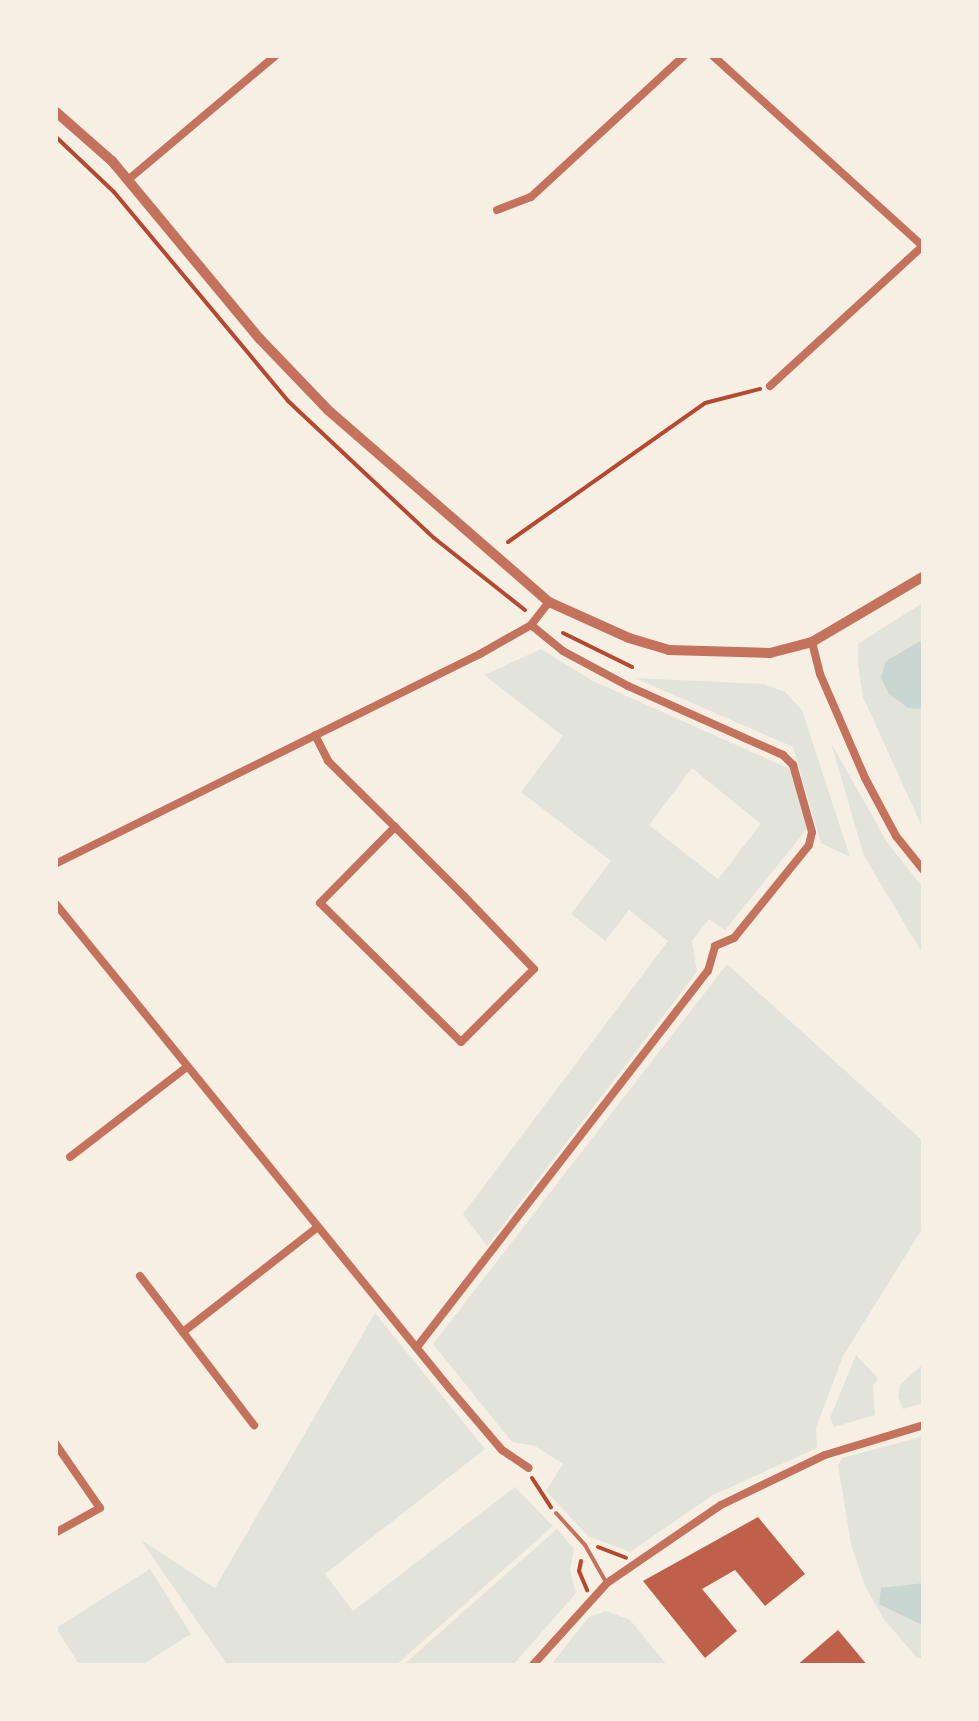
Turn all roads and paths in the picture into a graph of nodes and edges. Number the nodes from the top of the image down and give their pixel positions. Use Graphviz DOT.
graph roads {
  1 [pos="276,55"];
  2 [pos="686,55"];
  3 [pos="712,55"];
  4 [pos="55,111"];
  5 [pos="129,179"];
  6 [pos="496,210"];
  7 [pos="924,246"];
  8 [pos="770,386"];
  9 [pos="508,542"];
  10 [pos="924,576"];
  11 [pos="549,602"];
  12 [pos="531,625"];
  13 [pos="812,642"];
  14 [pos="315,735"];
  15 [pos="395,827"];
  16 [pos="55,864"];
  17 [pos="924,871"];
  18 [pos="55,903"];
  19 [pos="187,1068"];
  20 [pos="70,1158"];
  21 [pos="318,1228"];
  22 [pos="140,1276"];
  23 [pos="183,1332"];
  24 [pos="417,1348"];
  25 [pos="254,1425"];
  26 [pos="924,1426"];
  27 [pos="55,1443"];
  28 [pos="529,1468"];
  29 [pos="556,1513"];
  30 [pos="55,1533"];
  31 [pos="584,1545"];
  32 [pos="632,1562"];
  33 [pos="607,1583"];
  34 [pos="590,1599"];
  35 [pos="532,1666"];
  1 -- 5 [label="street"];
  2 -- 6 [label="street"];
  3 -- 7 [label="street"];
  4 -- 5 [label="street"];
  5 -- 11 [label="street"];
  7 -- 8 [label="street"];
  8 -- 9 [label="path"];
  10 -- 13 [label="street"];
  11 -- 12 [label="street"];
  11 -- 13 [label="street"];
  12 -- 14 [label="street"];
  12 -- 24 [label="street"];
  13 -- 17 [label="street"];
  14 -- 15 [label="street"];
  14 -- 16 [label="street"];
  15 -- 15 [label="street"];
  18 -- 19 [label="street"];
  19 -- 20 [label="street"];
  19 -- 21 [label="street"];
  21 -- 23 [label="street"];
  21 -- 24 [label="street"];
  22 -- 23 [label="street"];
  23 -- 25 [label="street"];
  24 -- 28 [label="street"];
  26 -- 32 [label="street"];
  27 -- 30 [label="street"];
  28 -- 29 [label="path"];
  29 -- 31 [label="lane"];
  31 -- 32 [label="path"];
  31 -- 33 [label="lane"];
  31 -- 34 [label="path"];
  32 -- 33 [label="street"];
  33 -- 34 [label="street"];
  34 -- 35 [label="street"];
}
